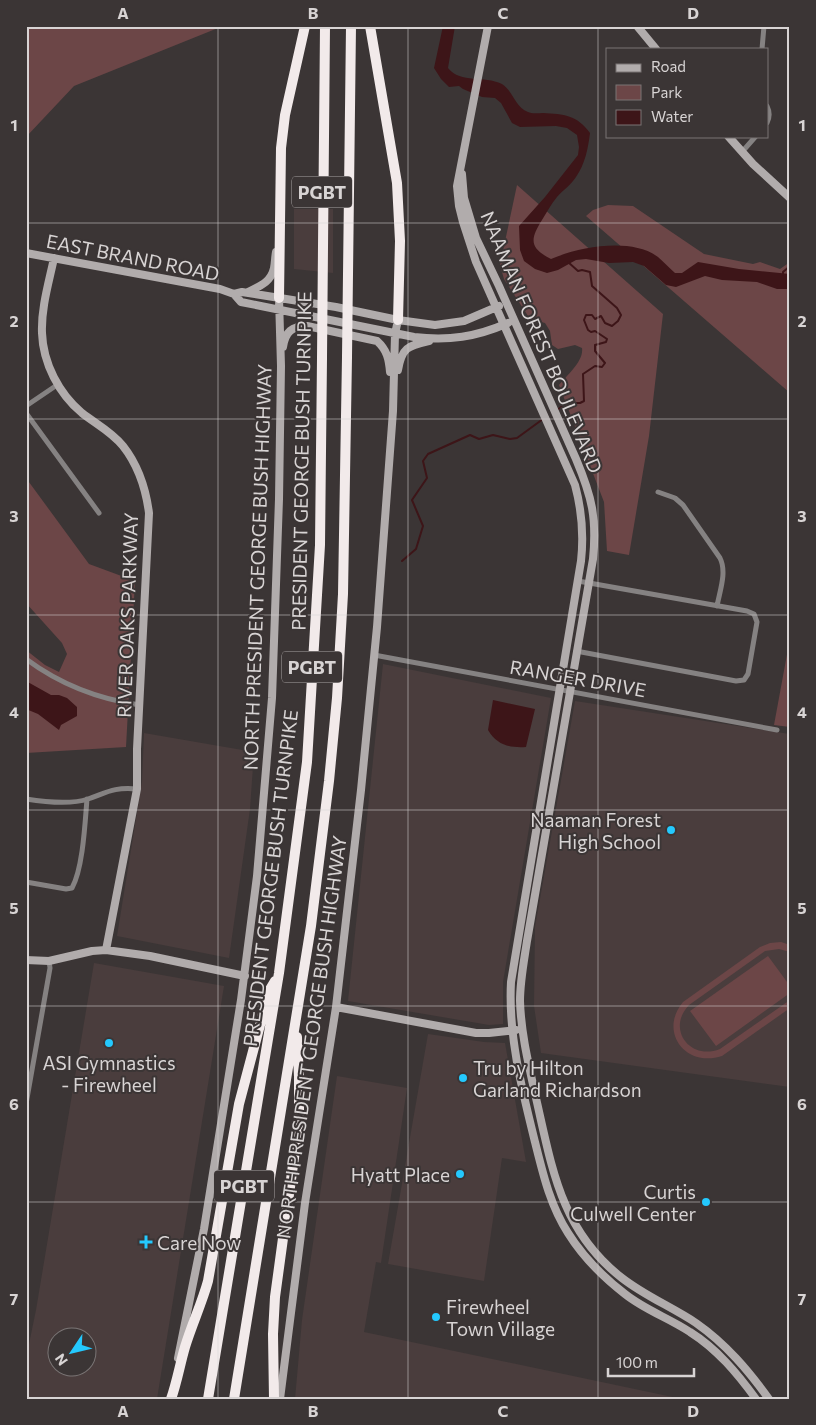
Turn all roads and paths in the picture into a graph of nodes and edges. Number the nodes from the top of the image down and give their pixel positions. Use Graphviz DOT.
graph roads {
  1 [pos="305,26"];
  2 [pos="325,26"];
  3 [pos="350,26"];
  4 [pos="370,26"];
  5 [pos="488,26"];
  6 [pos="637,26"];
  7 [pos="764,26"];
  8 [pos="655,48"];
  9 [pos="762,48"];
  10 [pos="730,138"];
  11 [pos="754,138"];
  12 [pos="742,152"];
  13 [pos="461,165"];
  14 [pos="790,198"];
  15 [pos="280,243"];
  16 [pos="26,253"];
  17 [pos="54,258"];
  18 [pos="247,292"];
  19 [pos="234,294"];
  20 [pos="506,302"];
  21 [pos="279,304"];
  22 [pos="495,308"];
  23 [pos="398,320"];
  24 [pos="513,320"];
  25 [pos="503,325"];
  26 [pos="395,334"];
  27 [pos="436,340"];
  28 [pos="280,366"];
  29 [pos="58,385"];
  30 [pos="26,406"];
  31 [pos="393,411"];
  32 [pos="26,413"];
  33 [pos="585,481"];
  34 [pos="575,485"];
  35 [pos="658,492"];
  36 [pos="99,513"];
  37 [pos="578,581"];
  38 [pos="588,583"];
  39 [pos="717,606"];
  40 [pos="576,651"];
  41 [pos="374,655"];
  42 [pos="26,659"];
  43 [pos="559,690"];
  44 [pos="569,692"];
  45 [pos="140,705"];
  46 [pos="777,730"];
  47 [pos="137,788"];
  48 [pos="26,799"];
  49 [pos="87,799"];
  50 [pos="26,882"];
  51 [pos="517,937"];
  52 [pos="527,940"];
  53 [pos="106,950"];
  54 [pos="26,960"];
  55 [pos="50,961"];
  56 [pos="279,973"];
  57 [pos="245,976"];
  58 [pos="336,1007"];
  59 [pos="296,1017"];
  60 [pos="522,1029"];
  61 [pos="512,1030"];
  62 [pos="26,1104"];
  63 [pos="527,1113"];
  64 [pos="542,1126"];
  65 [pos="170,1399"];
  66 [pos="208,1399"];
  67 [pos="234,1399"];
  68 [pos="274,1399"];
  69 [pos="280,1399"];
  70 [pos="756,1399"];
  71 [pos="769,1399"];
  1 -- 15 [label="highway"];
  2 -- 56 [label="highway, PRESIDENT GEORGE BUSH TURNPIKE / PGBT, bridge"];
  3 -- 59 [label="highway, PGBT, bridge"];
  4 -- 23 [label="highway"];
  5 -- 13 [label="main road"];
  6 -- 8 [label="main road"];
  7 -- 9 [label="street"];
  10 -- 12 [label="main road"];
  11 -- 12 [label="street"];
  12 -- 14 [label="main road"];
  13 -- 20 [label="main road, NAAMAN FOREST BOULEVARD"];
  13 -- 22 [label="main road, NAAMAN FOREST BOULEVARD"];
  15 -- 18 [label="main road"];
  15 -- 21 [label="highway"];
  16 -- 17 [label="main road, EAST BRAND ROAD"];
  17 -- 19 [label="main road, EAST BRAND ROAD"];
  17 -- 29 [label="main road, RIVER OAKS PARKWAY"];
  18 -- 19 [label="main road, EAST BRAND ROAD"];
  18 -- 21 [label="main road, EAST BRAND ROAD"];
  19 -- 21 [label="main road, EAST BRAND ROAD"];
  20 -- 22 [label="main road, EAST BRAND ROAD"];
  20 -- 24 [label="main road, NAAMAN FOREST BOULEVARD"];
  21 -- 23 [label="main road, EAST BRAND ROAD"];
  21 -- 26 [label="main road, EAST BRAND ROAD"];
  21 -- 28 [label="main road, NORTH PRESIDENT GEORGE BUSH HIGHWAY"];
  22 -- 23 [label="main road, EAST BRAND ROAD"];
  22 -- 25 [label="main road, NAAMAN FOREST BOULEVARD"];
  23 -- 26 [label="main road, NORTH PRESIDENT GEORGE BUSH HIGHWAY"];
  24 -- 25 [label="main road, EAST BRAND ROAD"];
  24 -- 33 [label="main road, NAAMAN FOREST BOULEVARD"];
  25 -- 27 [label="main road, EAST BRAND ROAD"];
  25 -- 34 [label="main road, NAAMAN FOREST BOULEVARD"];
  26 -- 27 [label="main road, EAST BRAND ROAD"];
  26 -- 31 [label="main road, NORTH PRESIDENT GEORGE BUSH HIGHWAY"];
  27 -- 31 [label="main road"];
  28 -- 31 [label="main road"];
  28 -- 57 [label="main road, NORTH PRESIDENT GEORGE BUSH HIGHWAY"];
  29 -- 30 [label="street"];
  29 -- 45 [label="main road, RIVER OAKS PARKWAY"];
  31 -- 41 [label="main road, NORTH PRESIDENT GEORGE BUSH HIGHWAY"];
  32 -- 36 [label="street"];
  33 -- 34 [label="main road"];
  33 -- 38 [label="main road, NAAMAN FOREST BOULEVARD"];
  34 -- 37 [label="main road, NAAMAN FOREST BOULEVARD"];
  35 -- 39 [label="street"];
  37 -- 38 [label="street"];
  37 -- 43 [label="main road, NAAMAN FOREST BOULEVARD"];
  38 -- 39 [label="street"];
  38 -- 40 [label="main road, NAAMAN FOREST BOULEVARD"];
  39 -- 40 [label="street"];
  40 -- 44 [label="main road, NAAMAN FOREST BOULEVARD"];
  41 -- 43 [label="street, RANGER DRIVE"];
  41 -- 58 [label="main road, NORTH PRESIDENT GEORGE BUSH HIGHWAY"];
  42 -- 45 [label="street"];
  43 -- 44 [label="street, RANGER DRIVE"];
  43 -- 51 [label="main road, NAAMAN FOREST BOULEVARD"];
  44 -- 46 [label="street, RANGER DRIVE"];
  44 -- 52 [label="main road, NAAMAN FOREST BOULEVARD"];
  45 -- 47 [label="main road, RIVER OAKS PARKWAY"];
  47 -- 49 [label="street"];
  47 -- 53 [label="main road, RIVER OAKS PARKWAY"];
  48 -- 49 [label="street"];
  49 -- 50 [label="street"];
  51 -- 52 [label="main road"];
  51 -- 61 [label="main road, NAAMAN FOREST BOULEVARD"];
  52 -- 60 [label="main road, NAAMAN FOREST BOULEVARD"];
  53 -- 55 [label="main road"];
  53 -- 57 [label="main road"];
  54 -- 55 [label="main road"];
  55 -- 62 [label="street"];
  56 -- 65 [label="highway"];
  56 -- 66 [label="highway, PRESIDENT GEORGE BUSH TURNPIKE / PGBT"];
  57 -- 65 [label="main road, NORTH PRESIDENT GEORGE BUSH HIGHWAY"];
  58 -- 61 [label="main road"];
  58 -- 69 [label="main road, NORTH PRESIDENT GEORGE BUSH HIGHWAY"];
  59 -- 67 [label="highway, PGBT"];
  59 -- 68 [label="highway"];
  60 -- 61 [label="main road"];
  60 -- 64 [label="main road, NAAMAN FOREST BOULEVARD"];
  61 -- 63 [label="main road, NAAMAN FOREST BOULEVARD"];
  63 -- 64 [label="main road"];
  63 -- 70 [label="main road, NAAMAN FOREST BOULEVARD"];
  64 -- 71 [label="main road, NAAMAN FOREST BOULEVARD"];
}
